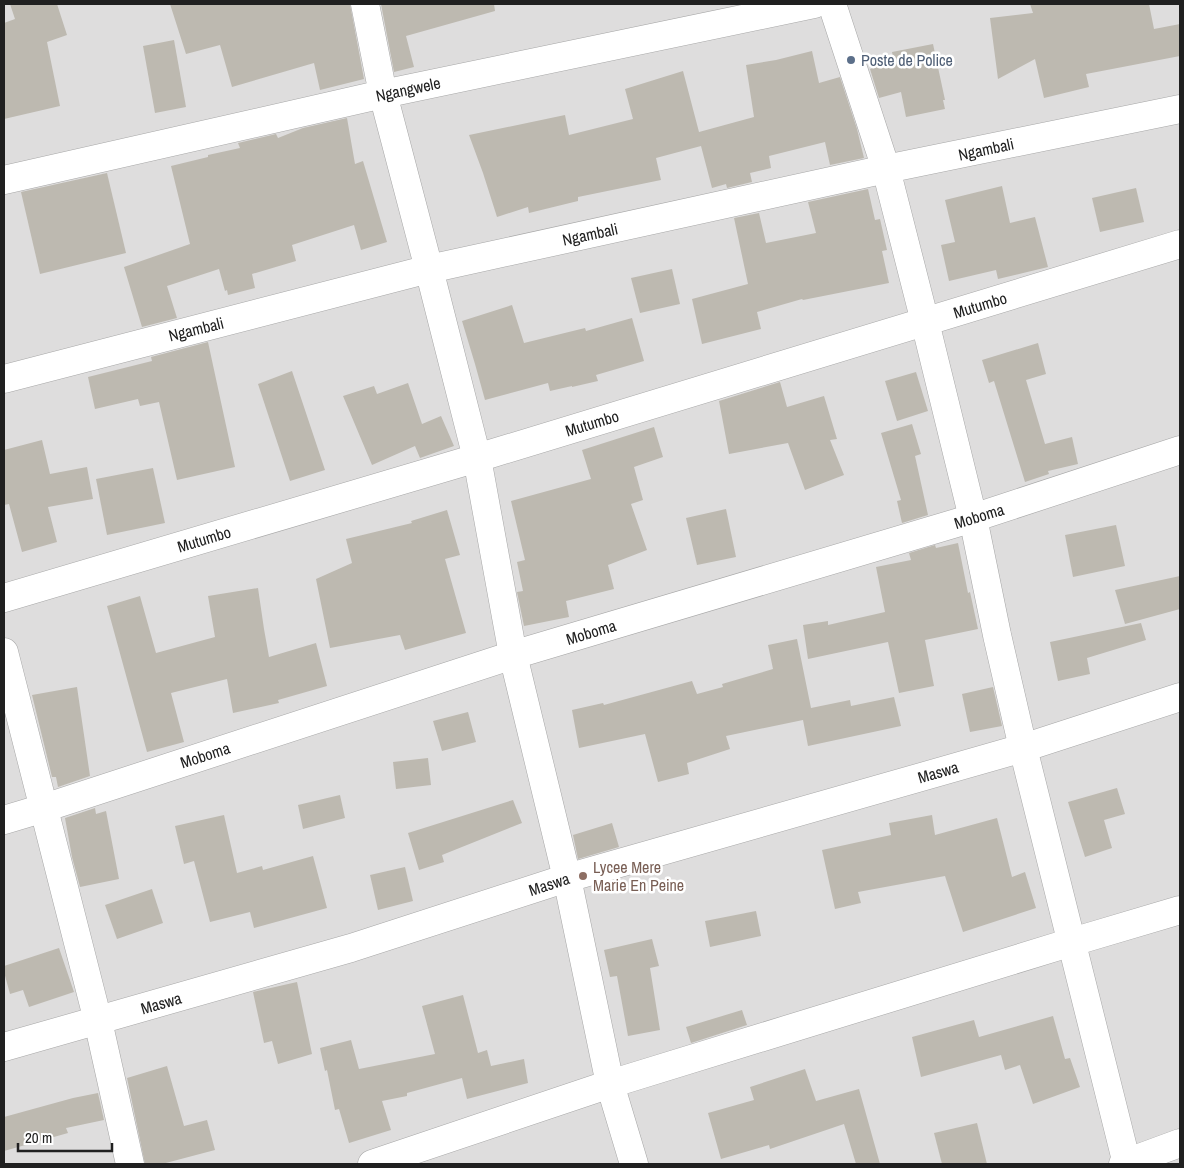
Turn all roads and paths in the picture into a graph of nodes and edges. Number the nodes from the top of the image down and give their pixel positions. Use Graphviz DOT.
graph roads {
  1 [pos="365,4"];
  2 [pos="814,4"];
  3 [pos="832,4"];
  4 [pos="383,94"];
  5 [pos="1180,109"];
  6 [pos="886,169"];
  7 [pos="4,180"];
  8 [pos="1180,244"];
  9 [pos="430,269"];
  10 [pos="925,322"];
  11 [pos="4,379"];
  12 [pos="1180,450"];
  13 [pos="477,458"];
  14 [pos="973,518"];
  15 [pos="4,598"];
  16 [pos="4,652"];
  17 [pos="513,655"];
  18 [pos="1180,697"];
  19 [pos="1023,748"];
  20 [pos="44,808"];
  21 [pos="4,820"];
  22 [pos="567,878"];
  23 [pos="1180,910"];
  24 [pos="1072,942"];
  25 [pos="98,1021"];
  26 [pos="4,1047"];
  27 [pos="610,1084"];
  28 [pos="1180,1143"];
  29 [pos="130,1164"];
  30 [pos="372,1164"];
  31 [pos="634,1164"];
  32 [pos="1126,1164"];
  1 -- 4 [label="street"];
  2 -- 4 [label="street, Ngangwele"];
  3 -- 6 [label="street"];
  4 -- 7 [label="street, Ngangwele"];
  4 -- 9 [label="street"];
  5 -- 6 [label="street, Ngambali"];
  6 -- 9 [label="street, Ngambali"];
  6 -- 10 [label="street"];
  8 -- 10 [label="street, Mutumbo"];
  9 -- 11 [label="street, Ngambali"];
  9 -- 13 [label="street"];
  10 -- 13 [label="street, Mutumbo"];
  10 -- 14 [label="street"];
  12 -- 14 [label="street, Moboma"];
  13 -- 15 [label="street, Mutumbo"];
  13 -- 17 [label="street"];
  14 -- 17 [label="street, Moboma"];
  14 -- 19 [label="street"];
  16 -- 20 [label="street"];
  17 -- 20 [label="street, Moboma"];
  17 -- 22 [label="street"];
  18 -- 19 [label="street, Maswa"];
  19 -- 22 [label="street, Maswa"];
  19 -- 24 [label="street"];
  20 -- 21 [label="street, Moboma"];
  20 -- 25 [label="street"];
  22 -- 25 [label="street, Maswa"];
  22 -- 27 [label="street"];
  23 -- 24 [label="street"];
  24 -- 27 [label="street"];
  24 -- 32 [label="street"];
  25 -- 26 [label="street, Maswa"];
  25 -- 29 [label="street"];
  27 -- 30 [label="street"];
  27 -- 31 [label="street"];
  28 -- 32 [label="street"];
}
